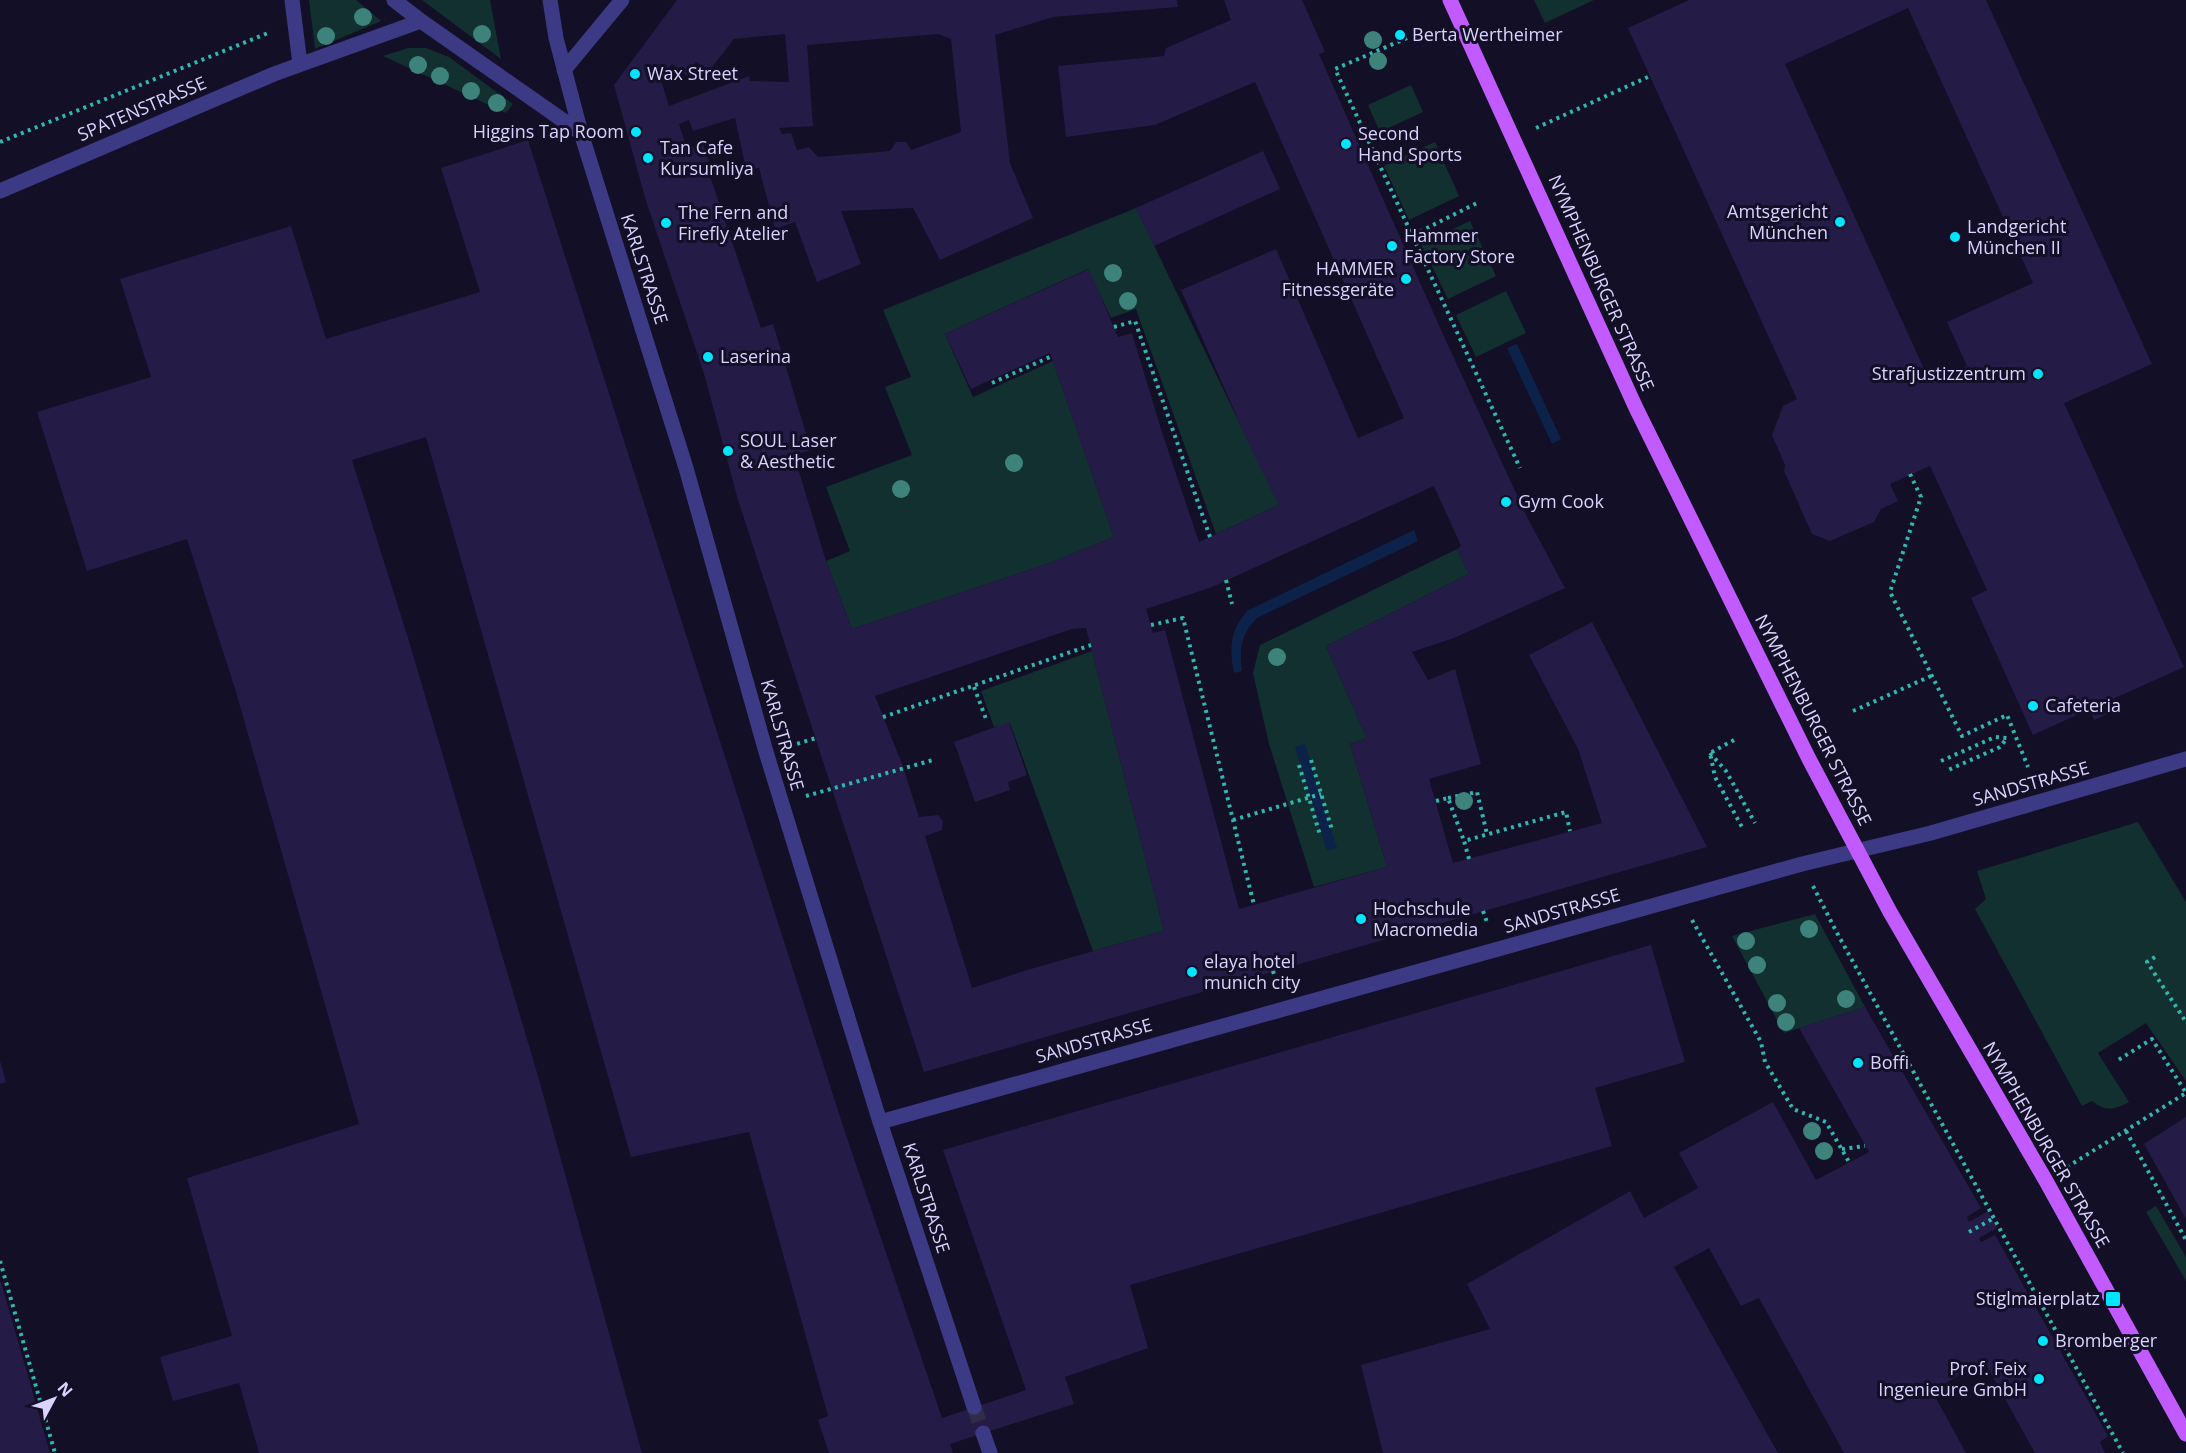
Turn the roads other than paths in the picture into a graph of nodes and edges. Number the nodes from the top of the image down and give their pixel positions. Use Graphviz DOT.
graph roads {
  1 [pos="292,0"];
  2 [pos="394,0"];
  3 [pos="550,0"];
  4 [pos="622,0"];
  5 [pos="1450,0"];
  6 [pos="421,21"];
  7 [pos="300,64"];
  8 [pos="564,70"];
  9 [pos="580,133"];
  10 [pos="0,191"];
  11 [pos="2186,759"];
  12 [pos="1857,852"];
  13 [pos="880,1122"];
  14 [pos="974,1407"];
  15 [pos="983,1433"];
  16 [pos="2186,1434"];
  17 [pos="990,1453"];
  1 -- 7 [label="street"];
  2 -- 6 [label="street"];
  3 -- 8 [label="street, KARLSTRASSE"];
  4 -- 8 [label="street"];
  5 -- 12 [label="main road, NYMPHENBURGER STRASSE"];
  6 -- 7 [label="street, SPATENSTRASSE"];
  6 -- 9 [label="street"];
  7 -- 10 [label="street, SPATENSTRASSE"];
  8 -- 9 [label="street, KARLSTRASSE"];
  9 -- 13 [label="street, KARLSTRASSE"];
  11 -- 12 [label="street, SANDSTRASSE"];
  12 -- 13 [label="street, SANDSTRASSE"];
  12 -- 16 [label="main road, NYMPHENBURGER STRASSE"];
  13 -- 14 [label="street, KARLSTRASSE"];
  15 -- 17 [label="street"];
}
